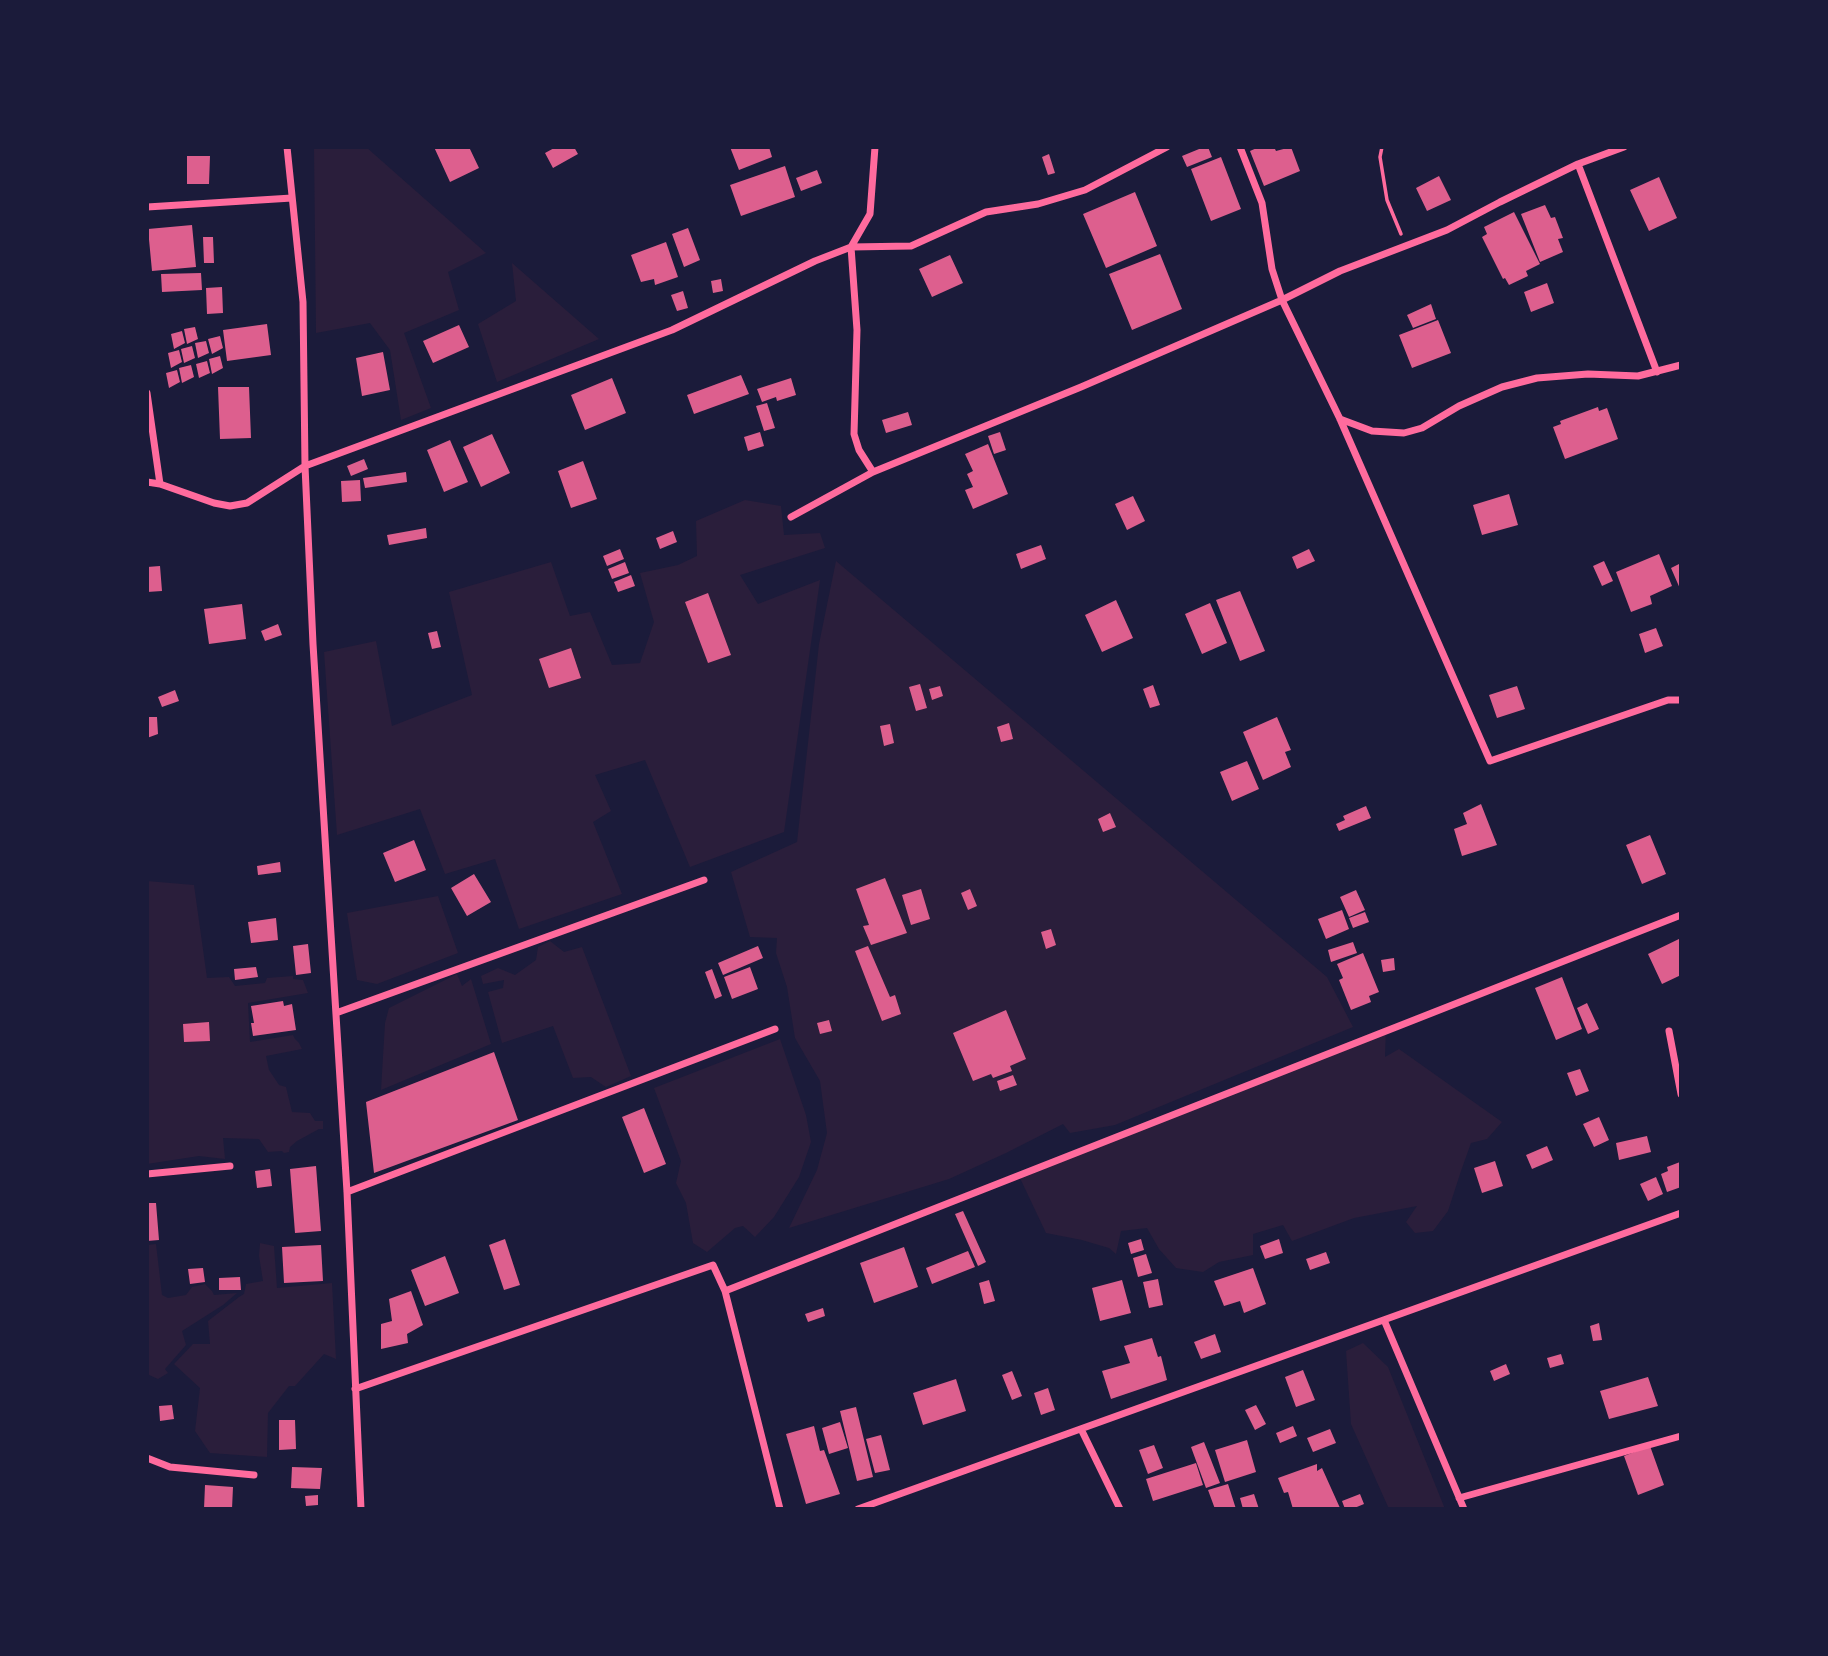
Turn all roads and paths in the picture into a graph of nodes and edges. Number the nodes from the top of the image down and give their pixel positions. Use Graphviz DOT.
graph roads {
  1 [pos="286,147"];
  2 [pos="875,147"];
  3 [pos="1167,147"];
  4 [pos="1240,147"];
  5 [pos="1382,147"];
  6 [pos="1624,147"];
  7 [pos="1578,164"];
  8 [pos="292,198"];
  9 [pos="147,207"];
  10 [pos="1406,246"];
  11 [pos="851,247"];
  12 [pos="1282,300"];
  13 [pos="1681,365"];
  14 [pos="1657,372"];
  15 [pos="147,393"];
  16 [pos="1340,419"];
  17 [pos="305,466"];
  18 [pos="873,472"];
  19 [pos="147,482"];
  20 [pos="160,484"];
  21 [pos="791,517"];
  22 [pos="1681,701"];
  23 [pos="704,880"];
  24 [pos="1681,915"];
  25 [pos="336,1013"];
  26 [pos="775,1029"];
  27 [pos="1669,1031"];
  28 [pos="1681,1094"];
  29 [pos="230,1166"];
  30 [pos="147,1174"];
  31 [pos="347,1192"];
  32 [pos="1681,1213"];
  33 [pos="724,1291"];
  34 [pos="1384,1320"];
  35 [pos="355,1389"];
  36 [pos="1081,1429"];
  37 [pos="1681,1436"];
  38 [pos="147,1458"];
  39 [pos="254,1475"];
  40 [pos="1459,1498"];
  41 [pos="361,1509"];
  42 [pos="780,1509"];
  43 [pos="858,1509"];
  44 [pos="1120,1509"];
  45 [pos="1464,1509"];
  1 -- 8 [label="street"];
  2 -- 11 [label="street"];
  3 -- 11 [label="street"];
  4 -- 12 [label="street"];
  5 -- 10 [label="path"];
  6 -- 7 [label="street"];
  7 -- 10 [label="street"];
  7 -- 14 [label="street"];
  8 -- 9 [label="street"];
  8 -- 17 [label="street"];
  10 -- 12 [label="street"];
  11 -- 17 [label="street"];
  11 -- 18 [label="street"];
  12 -- 16 [label="street"];
  12 -- 18 [label="street"];
  13 -- 14 [label="street"];
  14 -- 16 [label="street"];
  15 -- 20 [label="street"];
  16 -- 22 [label="street"];
  17 -- 20 [label="street"];
  17 -- 25 [label="street"];
  18 -- 21 [label="street"];
  19 -- 20 [label="street"];
  23 -- 25 [label="street"];
  24 -- 33 [label="street"];
  25 -- 31 [label="street"];
  26 -- 31 [label="street"];
  27 -- 28 [label="street"];
  29 -- 30 [label="street"];
  31 -- 35 [label="street"];
  32 -- 34 [label="street"];
  33 -- 35 [label="street"];
  33 -- 42 [label="street"];
  34 -- 36 [label="street"];
  34 -- 40 [label="street"];
  35 -- 41 [label="street"];
  36 -- 43 [label="street"];
  36 -- 44 [label="street"];
  37 -- 40 [label="street"];
  38 -- 39 [label="street"];
  40 -- 45 [label="street"];
}
